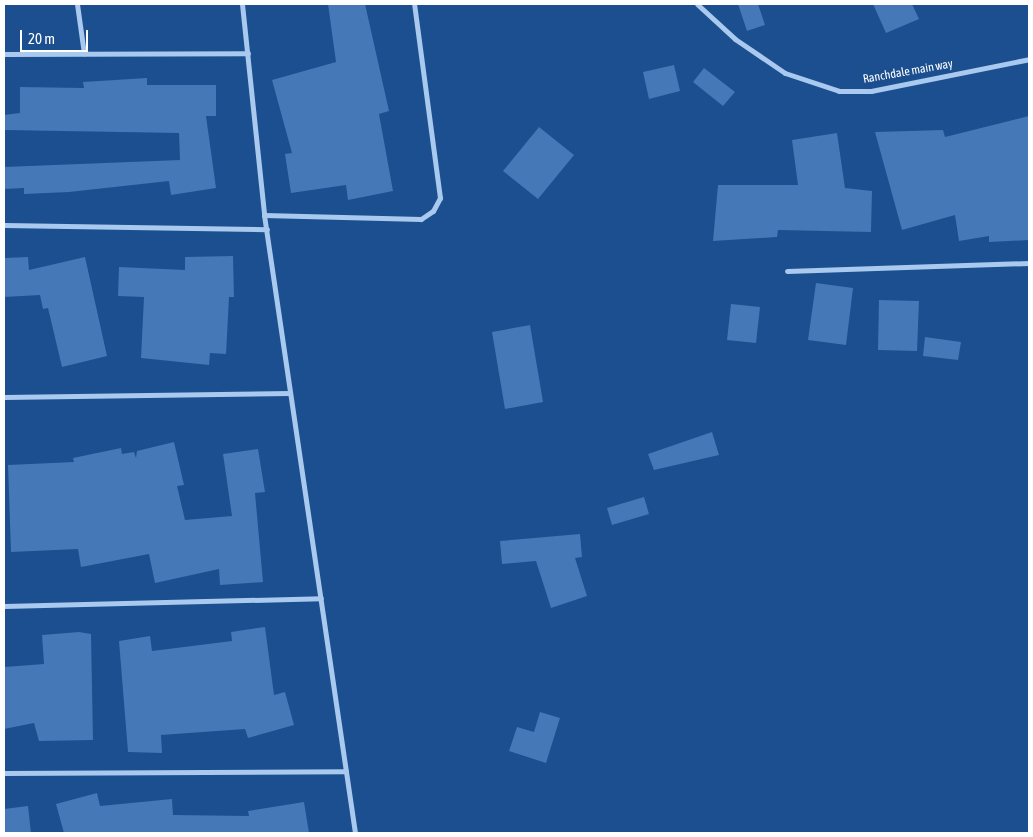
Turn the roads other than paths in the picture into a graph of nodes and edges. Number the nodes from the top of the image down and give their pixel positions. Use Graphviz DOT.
graph roads {
  1 [pos="77,4"];
  2 [pos="242,4"];
  3 [pos="414,4"];
  4 [pos="697,4"];
  5 [pos="248,53"];
  6 [pos="4,54"];
  7 [pos="84,54"];
  8 [pos="1029,59"];
  9 [pos="264,215"];
  10 [pos="4,225"];
  11 [pos="267,229"];
  12 [pos="1029,264"];
  13 [pos="787,271"];
  14 [pos="290,393"];
  15 [pos="4,397"];
  16 [pos="321,598"];
  17 [pos="4,606"];
  18 [pos="346,771"];
  19 [pos="4,773"];
  20 [pos="355,833"];
  1 -- 7 [label="street"];
  2 -- 5 [label="street"];
  3 -- 9 [label="street"];
  4 -- 8 [label="street, Ranchdale main way"];
  5 -- 7 [label="street"];
  5 -- 9 [label="street"];
  6 -- 7 [label="street"];
  9 -- 11 [label="street"];
  10 -- 11 [label="street"];
  11 -- 14 [label="street"];
  12 -- 13 [label="street"];
  14 -- 15 [label="street"];
  14 -- 16 [label="street"];
  16 -- 17 [label="street"];
  16 -- 18 [label="street"];
  18 -- 19 [label="street"];
  18 -- 20 [label="street"];
}
